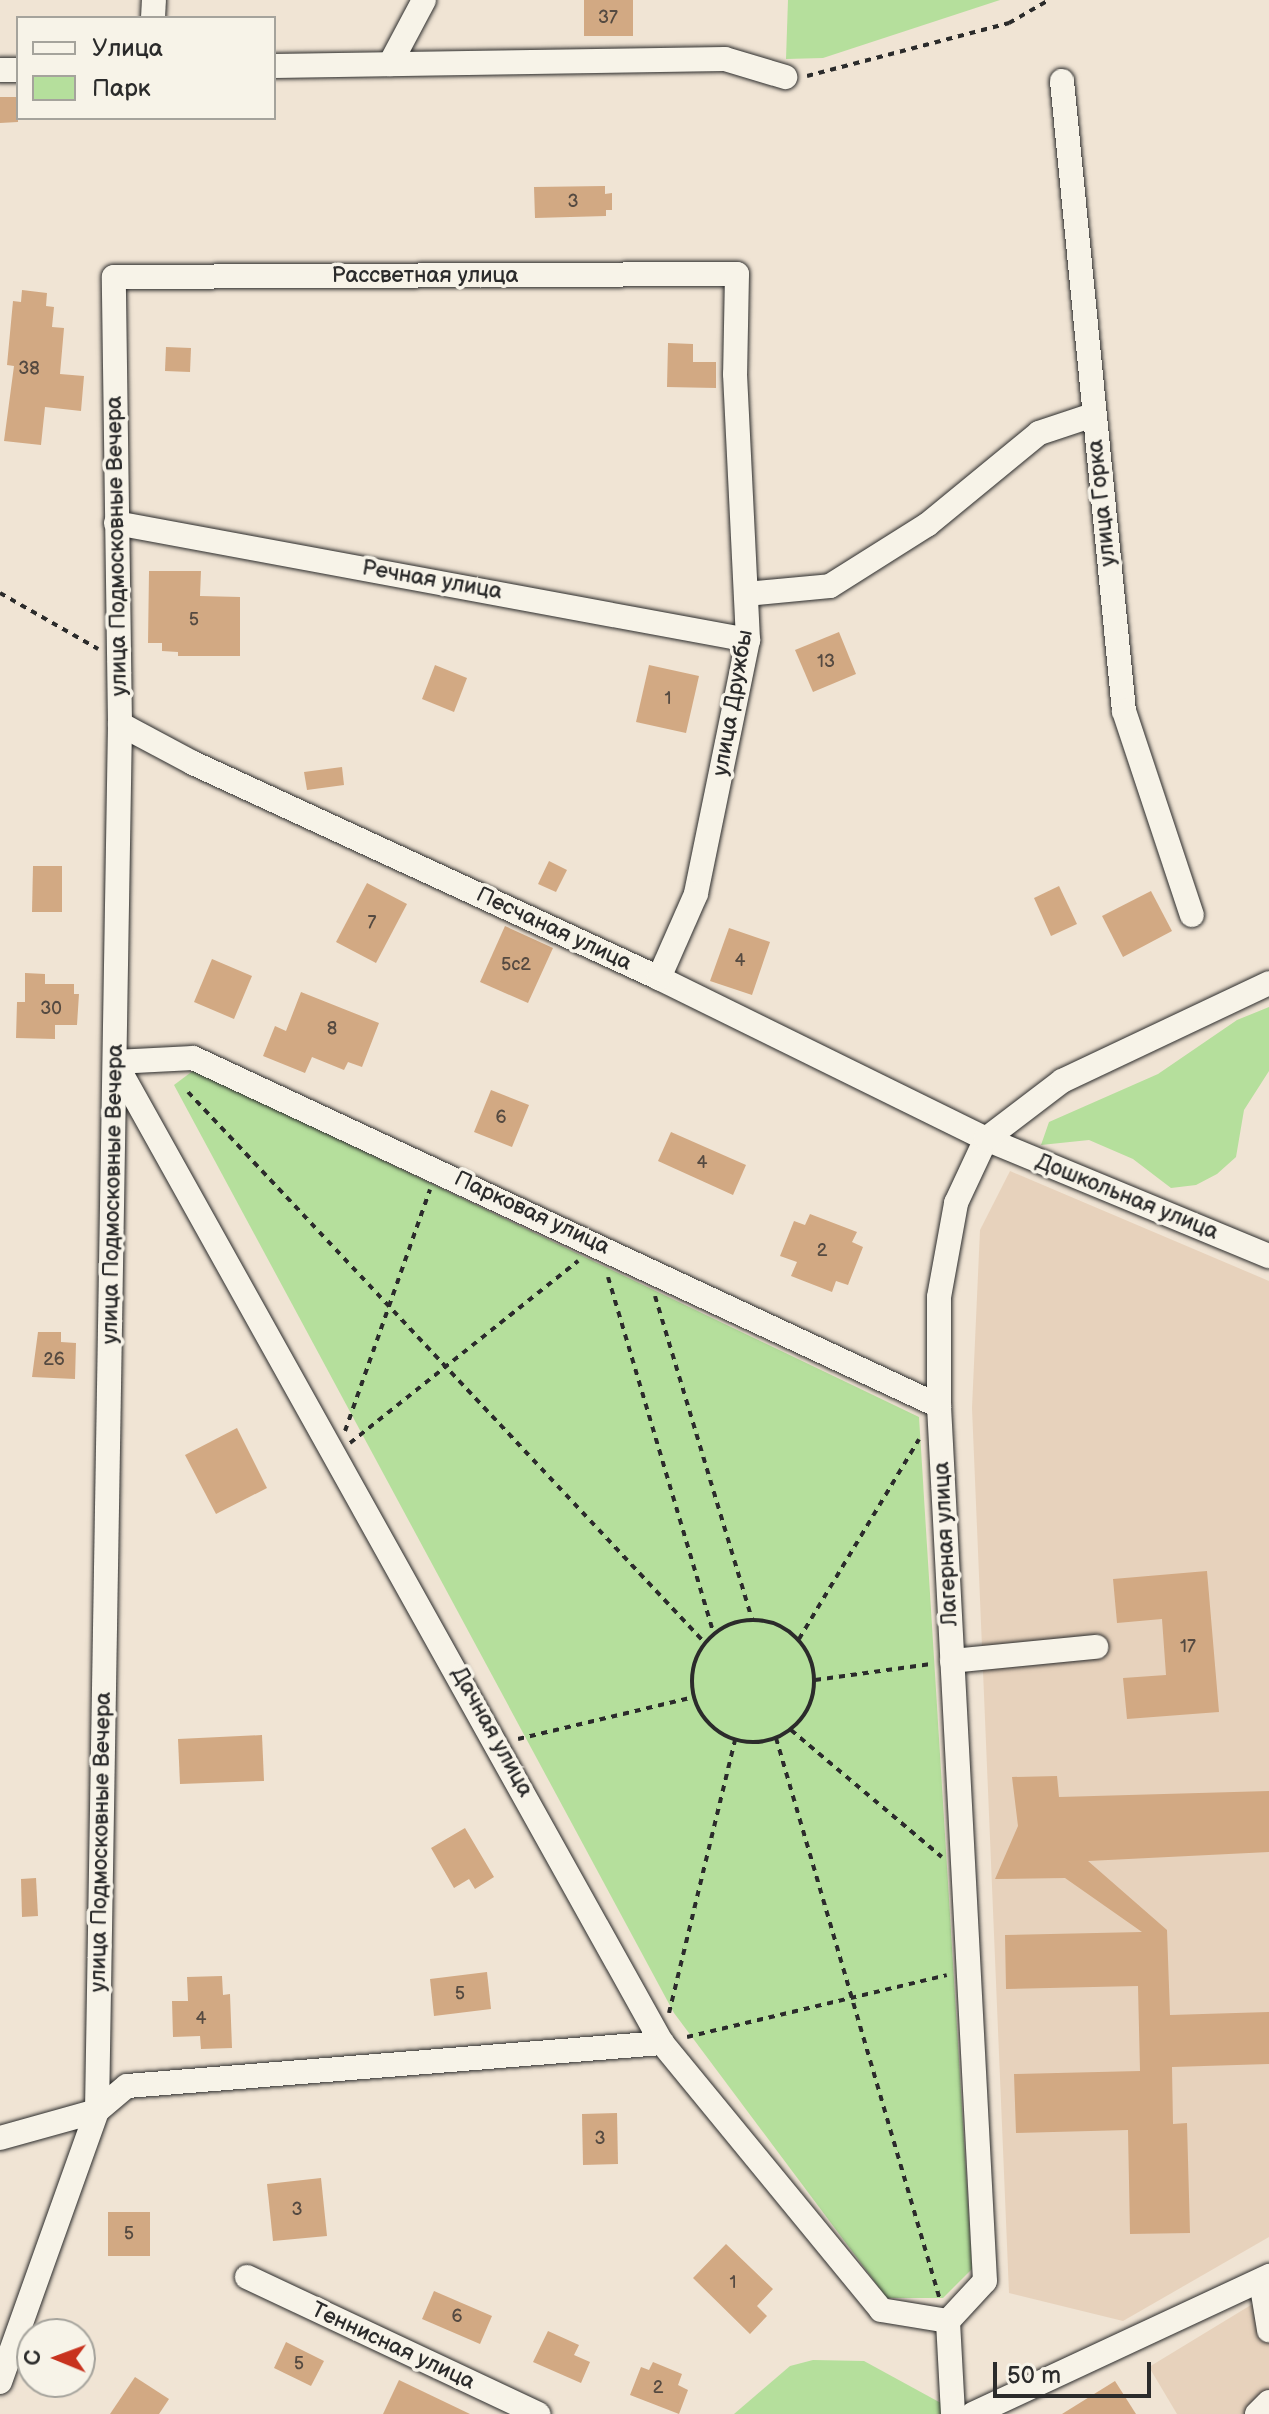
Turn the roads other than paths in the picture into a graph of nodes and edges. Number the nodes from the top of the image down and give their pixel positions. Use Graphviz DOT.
graph roads {
  1 [pos="424,0"];
  2 [pos="390,64"];
  3 [pos="276,66"];
  4 [pos="785,77"];
  5 [pos="1062,81"];
  6 [pos="737,274"];
  7 [pos="114,277"];
  8 [pos="1093,415"];
  9 [pos="116,523"];
  10 [pos="746,594"];
  11 [pos="748,640"];
  12 [pos="120,724"];
  13 [pos="1192,915"];
  14 [pos="659,978"];
  15 [pos="1269,983"];
  16 [pos="115,1062"];
  17 [pos="986,1139"];
  18 [pos="1269,1256"];
  19 [pos="939,1406"];
  20 [pos="1096,1647"];
  21 [pos="952,1661"];
  22 [pos="662,2043"];
  23 [pos="97,2111"];
  24 [pos="0,2138"];
  25 [pos="247,2277"];
  26 [pos="1265,2278"];
  27 [pos="948,2321"];
  28 [pos="1269,2330"];
  29 [pos="0,2382"];
  30 [pos="1269,2402"];
  31 [pos="538,2414"];
  32 [pos="953,2414"];
  33 [pos="973,2414"];
  34 [pos="1257,2414"];
  1 -- 2 [label="street"];
  2 -- 3 [label="street"];
  2 -- 4 [label="street"];
  5 -- 8 [label="street, улица Горка"];
  6 -- 7 [label="street, Рассветная улица"];
  6 -- 10 [label="street, улица Дружбы"];
  7 -- 9 [label="street, улица Подмосковные Вечера"];
  8 -- 10 [label="street"];
  8 -- 13 [label="street, улица Горка"];
  9 -- 11 [label="street, Речная улица"];
  9 -- 12 [label="street, улица Подмосковные Вечера"];
  10 -- 11 [label="street, улица Дружбы"];
  11 -- 14 [label="street, улица Дружбы"];
  12 -- 14 [label="street, Песчаная улица"];
  12 -- 16 [label="street, улица Подмосковные Вечера"];
  14 -- 17 [label="street, Песчаная улица"];
  15 -- 17 [label="street, Лагерная улица"];
  16 -- 19 [label="street, Парковая улица"];
  16 -- 22 [label="street, Дачная улица"];
  16 -- 23 [label="street, улица Подмосковные Вечера"];
  17 -- 18 [label="street, Дошкольная улица"];
  17 -- 19 [label="street, Лагерная улица"];
  19 -- 21 [label="street, Лагерная улица"];
  20 -- 21 [label="street"];
  21 -- 27 [label="street, Лагерная улица"];
  22 -- 23 [label="street"];
  22 -- 27 [label="street, Дачная улица"];
  23 -- 24 [label="street"];
  23 -- 29 [label="street"];
  25 -- 31 [label="street, Теннисная улица"];
  26 -- 28 [label="street"];
  26 -- 33 [label="street"];
  27 -- 32 [label="street"];
  30 -- 34 [label="street"];
}
